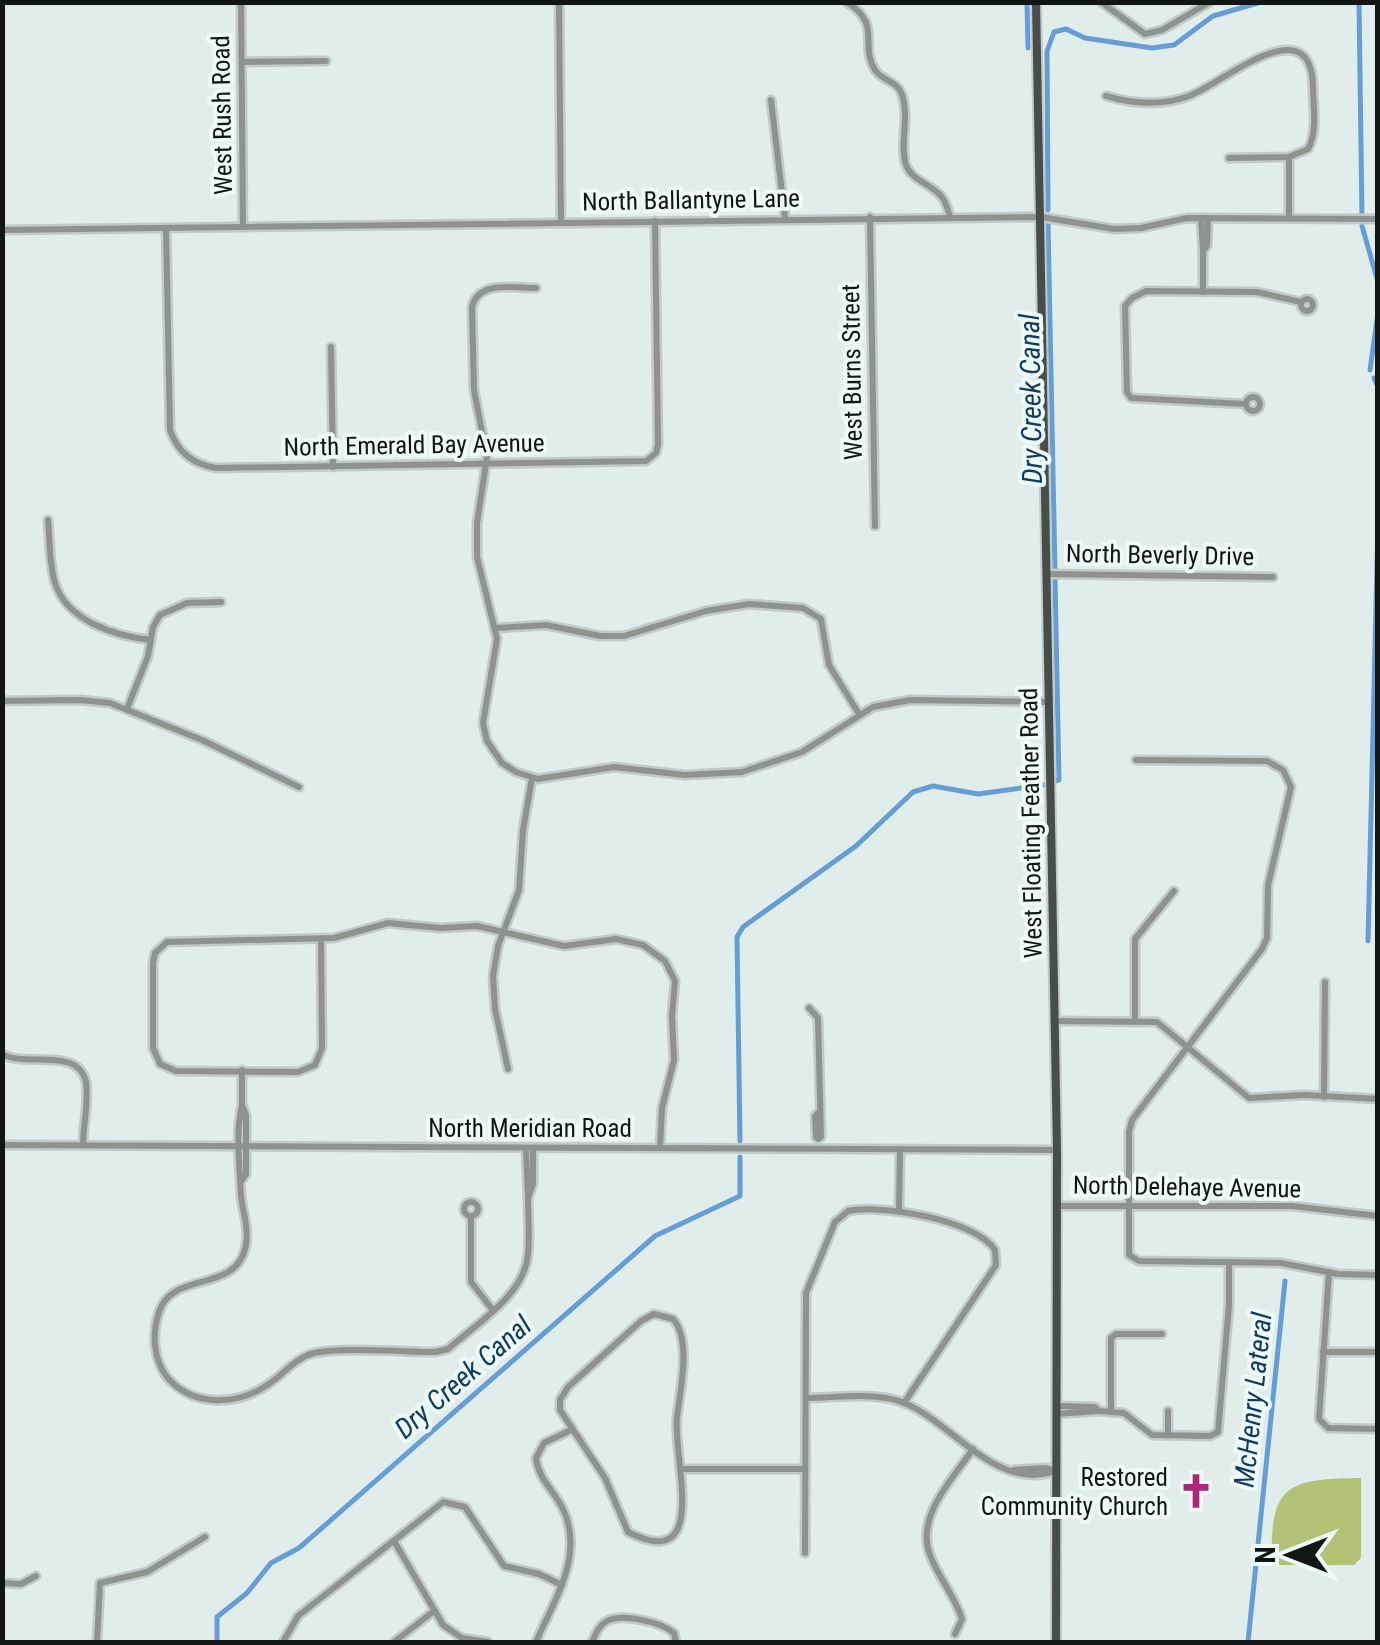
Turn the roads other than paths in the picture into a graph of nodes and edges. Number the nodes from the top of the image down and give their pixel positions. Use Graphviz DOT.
graph roads {
  1 [pos="241,2"];
  2 [pos="559,2"];
  3 [pos="846,2"];
  4 [pos="1036,2"];
  5 [pos="1101,2"];
  6 [pos="1210,2"];
  7 [pos="242,62"];
  8 [pos="326,62"];
  9 [pos="1106,96"];
  10 [pos="771,100"];
  11 [pos="1289,157"];
  12 [pos="1229,158"];
  13 [pos="1040,216"];
  14 [pos="870,217"];
  15 [pos="950,217"];
  16 [pos="785,218"];
  17 [pos="1204,218"];
  18 [pos="1289,218"];
  19 [pos="1378,219"];
  20 [pos="655,221"];
  21 [pos="562,223"];
  22 [pos="243,227"];
  23 [pos="166,228"];
  24 [pos="2,230"];
  25 [pos="536,288"];
  26 [pos="1203,292"];
  27 [pos="1301,302"];
  28 [pos="331,347"];
  29 [pos="1245,404"];
  30 [pos="487,464"];
  31 [pos="333,467"];
  32 [pos="48,520"];
  33 [pos="874,526"];
  34 [pos="1047,574"];
  35 [pos="1273,577"];
  36 [pos="221,602"];
  37 [pos="496,628"];
  38 [pos="150,640"];
  39 [pos="2,701"];
  40 [pos="1049,702"];
  41 [pos="127,709"];
  42 [pos="859,714"];
  43 [pos="1136,760"];
  44 [pos="532,778"];
  45 [pos="299,787"];
  46 [pos="1174,890"];
  47 [pos="503,932"];
  48 [pos="321,939"];
  49 [pos="1325,982"];
  50 [pos="809,1008"];
  51 [pos="1055,1021"];
  52 [pos="1136,1021"];
  53 [pos="1188,1046"];
  54 [pos="2,1054"];
  55 [pos="508,1069"];
  56 [pos="242,1070"];
  57 [pos="1324,1097"];
  58 [pos="1378,1099"];
  59 [pos="2,1145"];
  60 [pos="84,1146"];
  61 [pos="243,1146"];
  62 [pos="530,1148"];
  63 [pos="660,1148"];
  64 [pos="818,1150"];
  65 [pos="900,1150"];
  66 [pos="1056,1150"];
  67 [pos="1056,1206"];
  68 [pos="1128,1206"];
  69 [pos="900,1210"];
  70 [pos="471,1216"];
  71 [pos="1378,1216"];
  72 [pos="1229,1262"];
  73 [pos="1328,1272"];
  74 [pos="1378,1275"];
  75 [pos="492,1309"];
  76 [pos="1162,1334"];
  77 [pos="1323,1352"];
  78 [pos="1378,1352"];
  79 [pos="806,1398"];
  80 [pos="904,1403"];
  81 [pos="1056,1410"];
  82 [pos="1168,1411"];
  83 [pos="1111,1412"];
  84 [pos="1378,1428"];
  85 [pos="571,1430"];
  86 [pos="1168,1436"];
  87 [pos="973,1449"];
  88 [pos="680,1469"];
  89 [pos="805,1469"];
  90 [pos="1056,1471"];
  91 [pos="206,1536"];
  92 [pos="394,1541"];
  93 [pos="805,1552"];
  94 [pos="36,1576"];
  95 [pos="2,1583"];
  96 [pos="562,1585"];
  97 [pos="434,1611"];
  98 [pos="954,1634"];
  99 [pos="97,1642"];
  100 [pos="283,1642"];
  101 [pos="394,1642"];
  102 [pos="482,1642"];
  103 [pos="536,1642"];
  104 [pos="592,1642"];
  105 [pos="676,1642"];
  106 [pos="1056,1642"];
  1 -- 7 [label="street, West Rush Road"];
  2 -- 21 [label="street"];
  3 -- 15 [label="street"];
  4 -- 13 [label="main road, West Floating Feather Road"];
  5 -- 6 [label="street"];
  7 -- 8 [label="street"];
  7 -- 22 [label="street, West Rush Road"];
  9 -- 11 [label="street"];
  10 -- 16 [label="street"];
  11 -- 12 [label="street"];
  11 -- 18 [label="street"];
  13 -- 15 [label="street, North Ballantyne Lane"];
  13 -- 17 [label="street, North Ballantyne Lane"];
  13 -- 34 [label="main road, West Floating Feather Road"];
  14 -- 15 [label="street, North Ballantyne Lane"];
  14 -- 16 [label="street, North Ballantyne Lane"];
  14 -- 33 [label="street, West Burns Street"];
  16 -- 20 [label="street, North Ballantyne Lane"];
  17 -- 18 [label="street, North Ballantyne Lane"];
  17 -- 26 [label="street"];
  18 -- 19 [label="street, North Ballantyne Lane"];
  20 -- 21 [label="street, North Ballantyne Lane"];
  20 -- 30 [label="street, North Emerald Bay Avenue"];
  21 -- 22 [label="street, North Ballantyne Lane"];
  22 -- 23 [label="street, North Ballantyne Lane"];
  23 -- 24 [label="street, North Ballantyne Lane"];
  23 -- 31 [label="street, North Emerald Bay Avenue"];
  25 -- 30 [label="street"];
  26 -- 27 [label="street"];
  26 -- 29 [label="street"];
  28 -- 31 [label="street"];
  30 -- 31 [label="street, North Emerald Bay Avenue"];
  30 -- 37 [label="street"];
  32 -- 38 [label="street"];
  34 -- 35 [label="street, North Beverly Drive"];
  34 -- 40 [label="main road, West Floating Feather Road"];
  36 -- 38 [label="street"];
  37 -- 42 [label="street"];
  37 -- 44 [label="street"];
  38 -- 41 [label="street"];
  39 -- 41 [label="street"];
  40 -- 42 [label="street"];
  40 -- 51 [label="main road, West Floating Feather Road"];
  41 -- 45 [label="street"];
  42 -- 44 [label="street"];
  43 -- 53 [label="street"];
  44 -- 47 [label="street"];
  46 -- 52 [label="street"];
  47 -- 48 [label="street"];
  47 -- 55 [label="street"];
  47 -- 63 [label="street"];
  48 -- 56 [label="street"];
  48 -- 56 [label="street"];
  49 -- 57 [label="street"];
  50 -- 64 [label="street"];
  51 -- 52 [label="street"];
  51 -- 66 [label="main road, West Floating Feather Road"];
  52 -- 53 [label="street"];
  53 -- 57 [label="street"];
  53 -- 68 [label="street"];
  54 -- 60 [label="street"];
  56 -- 61 [label="street"];
  57 -- 58 [label="street"];
  59 -- 60 [label="street, North Meridian Road"];
  60 -- 61 [label="street, North Meridian Road"];
  61 -- 62 [label="street, North Meridian Road"];
  61 -- 75 [label="street"];
  62 -- 63 [label="street, North Meridian Road"];
  62 -- 75 [label="street"];
  63 -- 64 [label="street, North Meridian Road"];
  64 -- 65 [label="street, North Meridian Road"];
  65 -- 66 [label="street, North Meridian Road"];
  65 -- 69 [label="street"];
  66 -- 67 [label="main road, West Floating Feather Road"];
  67 -- 68 [label="street, North Delehaye Avenue"];
  67 -- 81 [label="main road, West Floating Feather Road"];
  68 -- 71 [label="street, North Delehaye Avenue"];
  68 -- 72 [label="street"];
  69 -- 79 [label="street"];
  69 -- 80 [label="street"];
  70 -- 75 [label="street"];
  72 -- 73 [label="street"];
  72 -- 86 [label="street"];
  73 -- 74 [label="street"];
  73 -- 77 [label="street"];
  76 -- 83 [label="street"];
  77 -- 78 [label="street"];
  77 -- 84 [label="street"];
  79 -- 80 [label="street"];
  79 -- 89 [label="street"];
  80 -- 87 [label="street"];
  81 -- 83 [label="street"];
  81 -- 90 [label="main road, West Floating Feather Road"];
  82 -- 86 [label="street"];
  83 -- 86 [label="street"];
  85 -- 88 [label="street"];
  85 -- 88 [label="street"];
  85 -- 96 [label="street"];
  87 -- 90 [label="street"];
  87 -- 98 [label="street"];
  88 -- 89 [label="street"];
  89 -- 93 [label="street"];
  90 -- 106 [label="main road, West Floating Feather Road"];
  91 -- 99 [label="street"];
  92 -- 96 [label="street"];
  92 -- 97 [label="street"];
  92 -- 100 [label="street"];
  94 -- 95 [label="street"];
  96 -- 103 [label="street"];
  97 -- 101 [label="street"];
  97 -- 102 [label="street"];
  104 -- 105 [label="street"];
}
